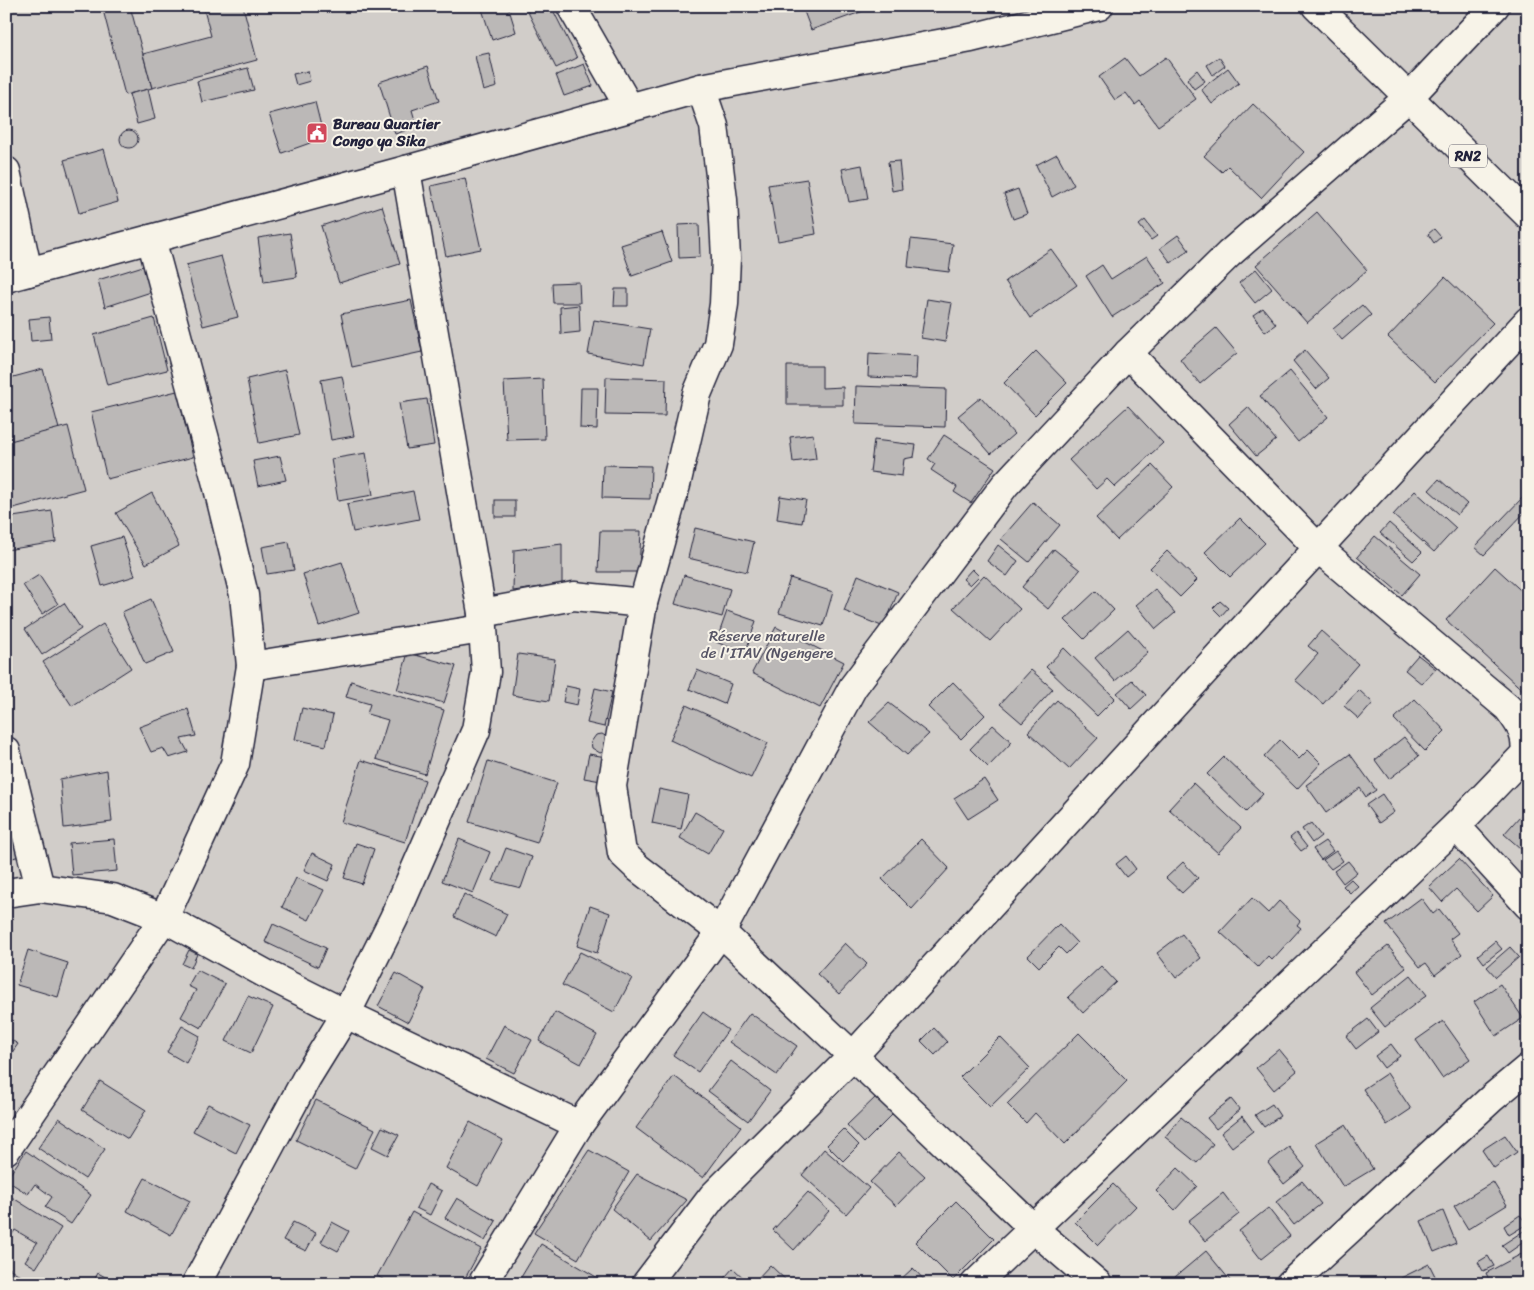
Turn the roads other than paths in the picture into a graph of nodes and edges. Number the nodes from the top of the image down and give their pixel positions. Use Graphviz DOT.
graph roads {
  1 [pos="571,6"];
  2 [pos="1098,6"];
  3 [pos="1316,6"];
  4 [pos="1495,6"];
  5 [pos="702,88"];
  6 [pos="1409,97"];
  7 [pos="629,107"];
  8 [pos="406,170"];
  9 [pos="6,171"];
  10 [pos="1528,215"];
  11 [pos="151,239"];
  12 [pos="17,275"];
  13 [pos="1528,321"];
  14 [pos="1128,353"];
  15 [pos="1318,548"];
  16 [pos="643,603"];
  17 [pos="482,621"];
  18 [pos="251,666"];
  19 [pos="6,751"];
  20 [pos="1456,826"];
  21 [pos="40,888"];
  22 [pos="6,893"];
  23 [pos="1528,905"];
  24 [pos="164,918"];
  25 [pos="721,932"];
  26 [pos="346,1014"];
  27 [pos="853,1056"];
  28 [pos="1528,1068"];
  29 [pos="579,1126"];
  30 [pos="6,1150"];
  31 [pos="1034,1229"];
  32 [pos="196,1284"];
  33 [pos="482,1284"];
  34 [pos="646,1284"];
  35 [pos="975,1284"];
  36 [pos="1098,1284"];
  37 [pos="1290,1284"];
  1 -- 7 [label="main road"];
  2 -- 5 [label="main road"];
  3 -- 6 [label="main road, RN2"];
  4 -- 6 [label="main road"];
  5 -- 7 [label="main road"];
  5 -- 16 [label="main road"];
  6 -- 10 [label="main road, RN2"];
  6 -- 14 [label="main road"];
  7 -- 8 [label="main road"];
  8 -- 11 [label="main road"];
  8 -- 17 [label="main road"];
  9 -- 12 [label="main road"];
  11 -- 12 [label="main road"];
  11 -- 18 [label="main road"];
  13 -- 15 [label="main road"];
  14 -- 15 [label="main road"];
  14 -- 25 [label="main road"];
  15 -- 20 [label="main road"];
  15 -- 27 [label="main road"];
  16 -- 17 [label="main road"];
  16 -- 25 [label="main road"];
  17 -- 18 [label="main road"];
  17 -- 26 [label="main road"];
  18 -- 24 [label="main road"];
  19 -- 21 [label="main road"];
  20 -- 23 [label="main road"];
  20 -- 31 [label="main road"];
  21 -- 22 [label="main road"];
  21 -- 24 [label="main road"];
  24 -- 26 [label="main road"];
  24 -- 30 [label="main road"];
  25 -- 27 [label="main road"];
  25 -- 29 [label="main road"];
  26 -- 29 [label="main road"];
  26 -- 32 [label="main road"];
  27 -- 31 [label="main road"];
  27 -- 34 [label="main road"];
  28 -- 37 [label="main road"];
  29 -- 33 [label="main road"];
  31 -- 35 [label="main road"];
  31 -- 36 [label="main road"];
}
